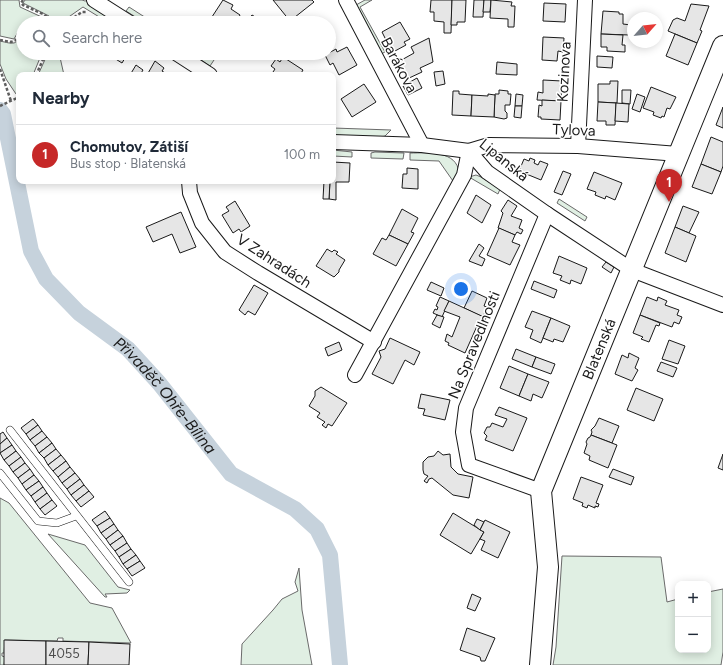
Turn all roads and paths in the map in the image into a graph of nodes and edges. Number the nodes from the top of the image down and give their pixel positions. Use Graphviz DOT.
graph roads {
  1 [pos="23,0"];
  2 [pos="94,0"];
  3 [pos="346,0"];
  4 [pos="585,0"];
  5 [pos="82,12"];
  6 [pos="45,16"];
  7 [pos="76,16"];
  8 [pos="119,16"];
  9 [pos="0,40"];
  10 [pos="16,40"];
  11 [pos="723,46"];
  12 [pos="43,60"];
  13 [pos="187,60"];
  14 [pos="0,69"];
  15 [pos="37,72"];
  16 [pos="205,72"];
  17 [pos="16,98"];
  18 [pos="11,101"];
  19 [pos="0,106"];
  20 [pos="336,142"];
  21 [pos="422,145"];
  22 [pos="578,146"];
  23 [pos="469,151"];
  24 [pos="678,154"];
  25 [pos="189,184"];
  26 [pos="547,214"];
  27 [pos="632,270"];
  28 [pos="723,305"];
  29 [pos="374,342"];
  30 [pos="355,375"];
  31 [pos="10,430"];
  32 [pos="0,474"];
  33 [pos="541,491"];
  34 [pos="76,516"];
  35 [pos="129,582"];
  36 [pos="540,665"];
  1 -- 6 [label="path"];
  2 -- 8 [label="street"];
  3 -- 21 [label="street, Barákova"];
  4 -- 22 [label="street, Kozinova"];
  5 -- 7 [label="path"];
  9 -- 10 [label="path"];
  11 -- 24 [label="street, Blatenská"];
  12 -- 15 [label="path"];
  13 -- 16 [label="street"];
  14 -- 18 [label="path"];
  17 -- 18 [label="path"];
  18 -- 19 [label="path"];
  20 -- 21 [label="street, Lipanská"];
  21 -- 23 [label="street, Lipanská"];
  22 -- 23 [label="street, Tylova"];
  22 -- 24 [label="street, Tylova"];
  23 -- 26 [label="street, Lipanská"];
  23 -- 29 [label="street"];
  24 -- 27 [label="street, Blatenská"];
  25 -- 29 [label="street, V Zahradách"];
  26 -- 27 [label="street, Lipanská"];
  26 -- 33 [label="street, Na Spravedlnosti"];
  27 -- 28 [label="street, Lipanská"];
  27 -- 33 [label="street, Blatenská"];
  29 -- 30 [label="street"];
  31 -- 34 [label="lane"];
  32 -- 34 [label="lane"];
  33 -- 36 [label="street, Blatenská"];
  34 -- 35 [label="lane"];
}
